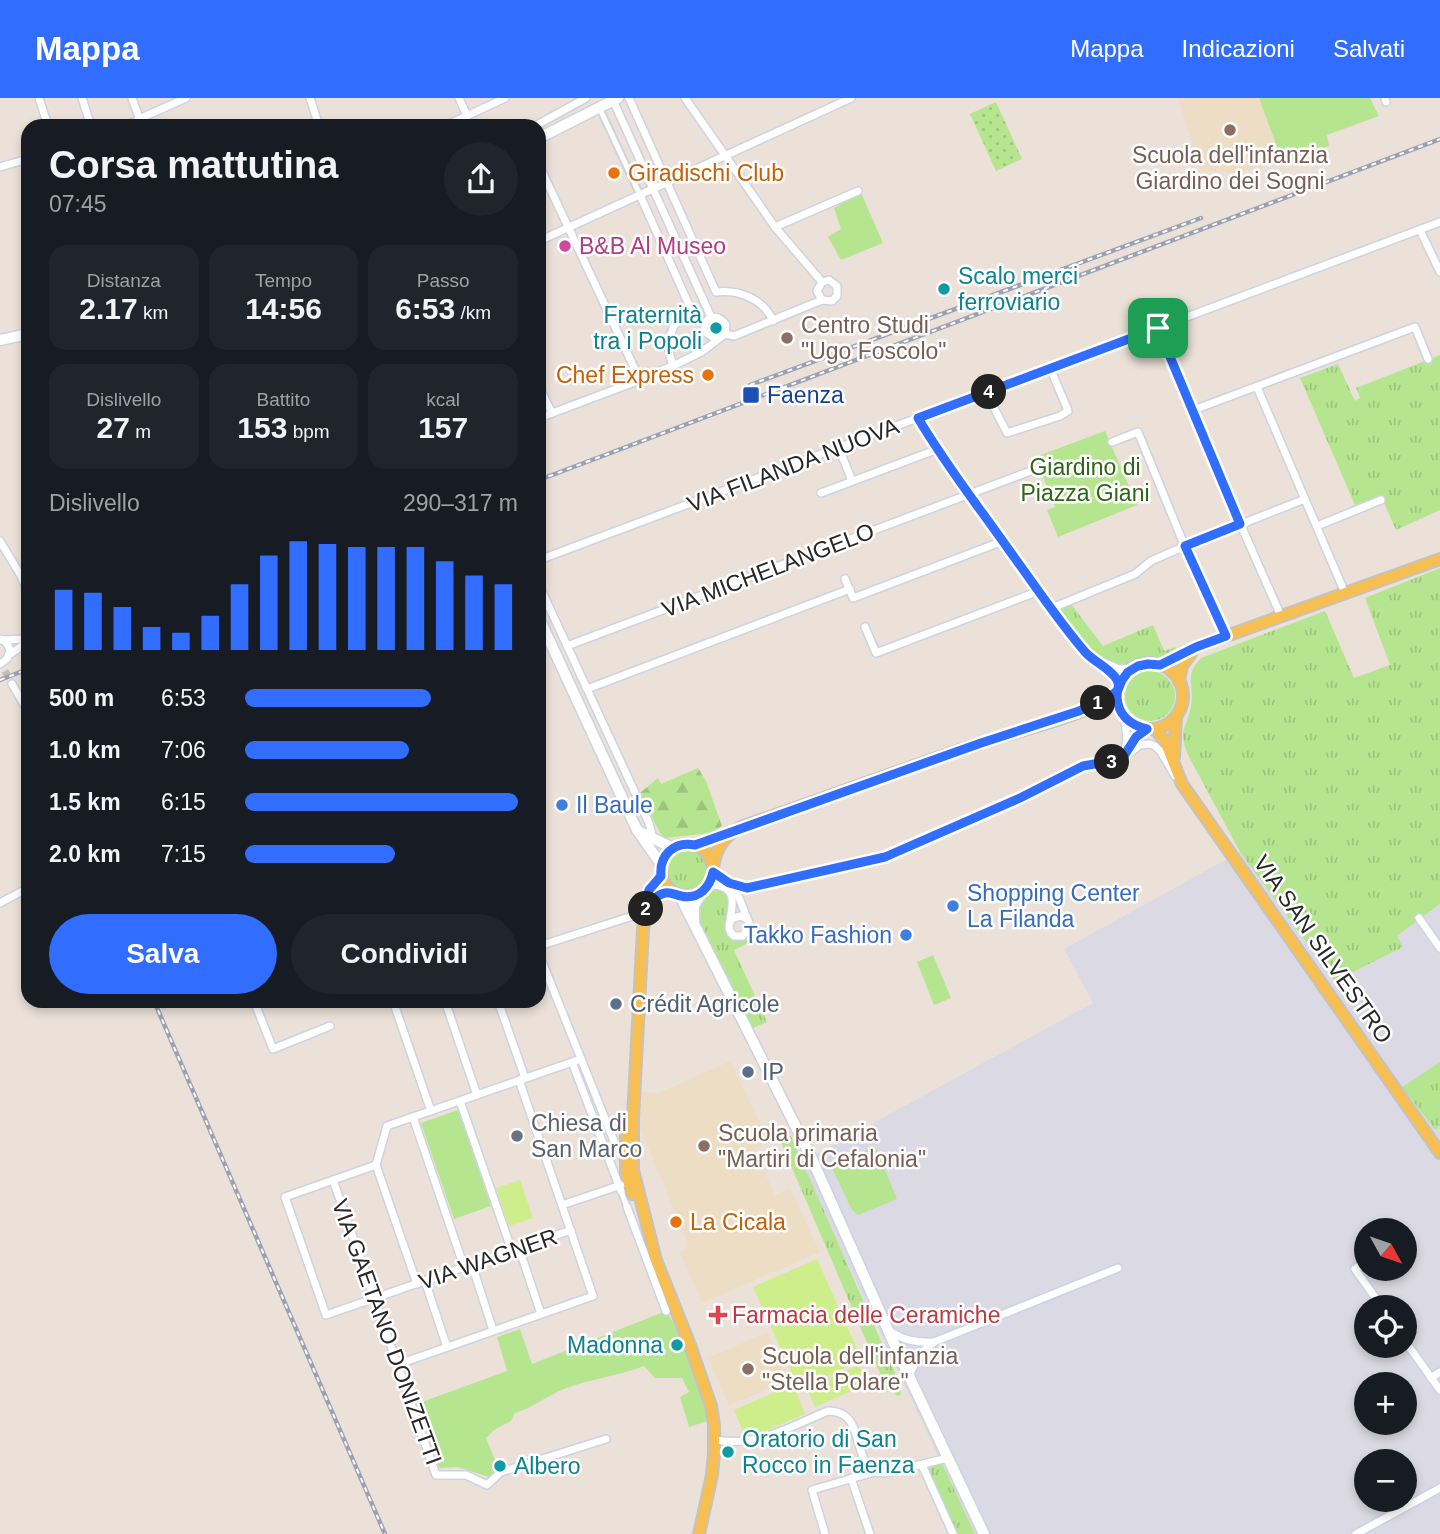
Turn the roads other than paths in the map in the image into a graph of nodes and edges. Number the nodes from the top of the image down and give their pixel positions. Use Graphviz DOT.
graph roads {
  1 [pos="39,98"];
  2 [pos="82,98"];
  3 [pos="132,98"];
  4 [pos="186,98"];
  5 [pos="310,98"];
  6 [pos="459,98"];
  7 [pos="505,98"];
  8 [pos="586,98"];
  9 [pos="629,98"];
  10 [pos="685,98"];
  11 [pos="851,98"];
  12 [pos="614,99"];
  13 [pos="599,107"];
  14 [pos="467,116"];
  15 [pos="46,119"];
  16 [pos="89,119"];
  17 [pos="139,119"];
  18 [pos="146,119"];
  19 [pos="317,119"];
  20 [pos="460,119"];
  21 [pos="546,120"];
  22 [pos="546,134"];
  23 [pos="724,155"];
  24 [pos="21,161"];
  25 [pos="0,167"];
  26 [pos="546,180"];
  27 [pos="667,182"];
  28 [pos="654,188"];
  29 [pos="858,191"];
  30 [pos="640,195"];
  31 [pos="1440,222"];
  32 [pos="775,227"];
  33 [pos="568,228"];
  34 [pos="1420,230"];
  35 [pos="546,238"];
  36 [pos="1440,272"];
  37 [pos="822,282"];
  38 [pos="822,300"];
  39 [pos="711,318"];
  40 [pos="773,321"];
  41 [pos="1158,328"];
  42 [pos="725,334"];
  43 [pos="21,336"];
  44 [pos="0,340"];
  45 [pos="716,340"];
  46 [pos="1428,359"];
  47 [pos="673,365"];
  48 [pos="1051,368"];
  49 [pos="640,380"];
  50 [pos="1257,387"];
  51 [pos="986,393"];
  52 [pos="546,401"];
  53 [pos="1191,411"];
  54 [pos="552,413"];
  55 [pos="546,415"];
  56 [pos="918,418"];
  57 [pos="1112,442"];
  58 [pos="839,448"];
  59 [pos="938,449"];
  60 [pos="1036,469"];
  61 [pos="852,481"];
  62 [pos="821,492"];
  63 [pos="969,495"];
  64 [pos="1305,499"];
  65 [pos="1381,500"];
  66 [pos="1240,524"];
  67 [pos="1317,526"];
  68 [pos="0,541"];
  69 [pos="1003,541"];
  70 [pos="1185,546"];
  71 [pos="546,557"];
  72 [pos="1440,559"];
  73 [pos="21,576"];
  74 [pos="845,579"];
  75 [pos="850,589"];
  76 [pos="1039,591"];
  77 [pos="1345,593"];
  78 [pos="546,600"];
  79 [pos="1052,608"];
  80 [pos="1281,616"];
  81 [pos="865,627"];
  82 [pos="546,633"];
  83 [pos="1226,636"];
  84 [pos="1,640"];
  85 [pos="21,640"];
  86 [pos="567,646"];
  87 [pos="21,647"];
  88 [pos="1196,647"];
  89 [pos="1087,654"];
  90 [pos="4,663"];
  91 [pos="1160,665"];
  92 [pos="1134,668"];
  93 [pos="1179,681"];
  94 [pos="12,684"];
  95 [pos="1119,688"];
  96 [pos="587,689"];
  97 [pos="21,699"];
  98 [pos="1079,711"];
  99 [pos="1123,714"];
  100 [pos="1176,717"];
  101 [pos="1151,729"];
  102 [pos="1122,759"];
  103 [pos="1175,766"];
  104 [pos="1182,784"];
  105 [pos="637,830"];
  106 [pos="732,832"];
  107 [pos="653,839"];
  108 [pos="695,845"];
  109 [pos="673,848"];
  110 [pos="660,863"];
  111 [pos="713,870"];
  112 [pos="661,876"];
  113 [pos="729,883"];
  114 [pos="747,888"];
  115 [pos="703,891"];
  116 [pos="21,892"];
  117 [pos="677,895"];
  118 [pos="740,899"];
  119 [pos="0,903"];
  120 [pos="645,912"];
  121 [pos="1419,918"];
  122 [pos="747,920"];
  123 [pos="694,922"];
  124 [pos="730,923"];
  125 [pos="546,944"];
  126 [pos="1440,948"];
  127 [pos="546,972"];
  128 [pos="257,1008"];
  129 [pos="396,1008"];
  130 [pos="447,1008"];
  131 [pos="500,1008"];
  132 [pos="330,1027"];
  133 [pos="581,1059"];
  134 [pos="572,1062"];
  135 [pos="522,1079"];
  136 [pos="635,1092"];
  137 [pos="477,1095"];
  138 [pos="460,1101"];
  139 [pos="431,1111"];
  140 [pos="414,1117"];
  141 [pos="622,1148"];
  142 [pos="1440,1153"];
  143 [pos="376,1165"];
  144 [pos="333,1180"];
  145 [pos="623,1183"];
  146 [pos="562,1205"];
  147 [pos="626,1207"];
  148 [pos="571,1230"];
  149 [pos="652,1246"];
  150 [pos="515,1249"];
  151 [pos="652,1262"];
  152 [pos="468,1266"];
  153 [pos="1118,1268"];
  154 [pos="421,1282"];
  155 [pos="374,1299"];
  156 [pos="666,1311"];
  157 [pos="541,1314"];
  158 [pos="493,1331"];
  159 [pos="889,1331"];
  160 [pos="934,1342"];
  161 [pos="915,1343"];
  162 [pos="447,1347"];
  163 [pos="921,1353"];
  164 [pos="900,1357"];
  165 [pos="1417,1358"];
  166 [pos="399,1364"];
  167 [pos="1440,1372"];
  168 [pos="909,1375"];
  169 [pos="1431,1378"];
  170 [pos="1440,1391"];
  171 [pos="606,1439"];
  172 [pos="715,1440"];
  173 [pos="948,1458"];
  174 [pos="922,1465"];
  175 [pos="874,1472"];
  176 [pos="851,1478"];
  177 [pos="1440,1488"];
  178 [pos="699,1534"];
  179 [pos="825,1534"];
  180 [pos="870,1534"];
  181 [pos="953,1534"];
  182 [pos="984,1534"];
  183 [pos="1356,1534"];
  1 -- 15 [label="street"];
  2 -- 16 [label="street"];
  3 -- 17 [label="street"];
  4 -- 18 [label="street"];
  5 -- 19 [label="street"];
  6 -- 14 [label="street"];
  7 -- 14 [label="street"];
  8 -- 21 [label="street"];
  9 -- 27 [label="street"];
  10 -- 23 [label="street"];
  11 -- 23 [label="street"];
  12 -- 13 [label="main road"];
  12 -- 28 [label="street"];
  13 -- 22 [label="main road"];
  13 -- 30 [label="street"];
  14 -- 20 [label="street"];
  23 -- 27 [label="street"];
  23 -- 32 [label="street"];
  24 -- 25 [label="street"];
  26 -- 33 [label="street"];
  27 -- 28 [label="street"];
  27 -- 40 [label="street"];
  28 -- 30 [label="street"];
  28 -- 39 [label="street"];
  29 -- 32 [label="street"];
  30 -- 33 [label="street"];
  30 -- 47 [label="street"];
  31 -- 34 [label="street, VIA FILANDA NUOVA"];
  32 -- 37 [label="street"];
  33 -- 35 [label="street"];
  33 -- 49 [label="street"];
  34 -- 36 [label="street"];
  34 -- 41 [label="street, VIA FILANDA NUOVA"];
  37 -- 38 [label="street"];
  37 -- 38 [label="street"];
  38 -- 40 [label="street"];
  39 -- 42 [label="street"];
  39 -- 45 [label="street"];
  40 -- 42 [label="street"];
  41 -- 48 [label="street, VIA FILANDA NUOVA"];
  41 -- 53 [label="street"];
  42 -- 45 [label="street"];
  43 -- 44 [label="main road"];
  45 -- 47 [label="street"];
  46 -- 50 [label="street"];
  47 -- 49 [label="street"];
  48 -- 51 [label="street, VIA FILANDA NUOVA"];
  48 -- 51 [label="street"];
  49 -- 54 [label="street"];
  50 -- 53 [label="street"];
  50 -- 64 [label="street"];
  51 -- 56 [label="street, VIA FILANDA NUOVA"];
  52 -- 54 [label="street"];
  53 -- 66 [label="street"];
  54 -- 55 [label="street"];
  56 -- 58 [label="street, VIA FILANDA NUOVA"];
  56 -- 59 [label="street"];
  57 -- 70 [label="street"];
  58 -- 61 [label="street"];
  58 -- 71 [label="street, VIA FILANDA NUOVA"];
  59 -- 61 [label="street"];
  59 -- 63 [label="street"];
  60 -- 63 [label="street, VIA MICHELANGELO"];
  61 -- 62 [label="street"];
  63 -- 69 [label="street"];
  63 -- 86 [label="street, VIA MICHELANGELO"];
  64 -- 66 [label="street"];
  64 -- 67 [label="street"];
  65 -- 67 [label="street"];
  66 -- 70 [label="street"];
  66 -- 80 [label="street"];
  67 -- 77 [label="street"];
  68 -- 73 [label="street"];
  69 -- 75 [label="street"];
  69 -- 76 [label="street"];
  70 -- 79 [label="street"];
  70 -- 83 [label="street"];
  72 -- 77 [label="main road"];
  74 -- 75 [label="street"];
  75 -- 96 [label="street"];
  76 -- 79 [label="street"];
  76 -- 81 [label="street"];
  77 -- 80 [label="main road"];
  78 -- 86 [label="street"];
  79 -- 89 [label="street"];
  80 -- 83 [label="main road"];
  82 -- 105 [label="main road"];
  83 -- 88 [label="main road"];
  84 -- 85 [label="street"];
  84 -- 90 [label="street"];
  86 -- 96 [label="street"];
  87 -- 90 [label="street"];
  88 -- 91 [label="main road"];
  88 -- 93 [label="main road"];
  89 -- 92 [label="street"];
  89 -- 95 [label="street"];
  91 -- 92 [label="main road"];
  91 -- 93 [label="main road"];
  92 -- 95 [label="main road"];
  93 -- 100 [label="main road"];
  94 -- 97 [label="street"];
  95 -- 98 [label="main road"];
  95 -- 99 [label="main road"];
  96 -- 107 [label="street"];
  98 -- 99 [label="main road"];
  98 -- 106 [label="main road"];
  99 -- 101 [label="main road"];
  99 -- 102 [label="street"];
  100 -- 101 [label="main road"];
  100 -- 103 [label="main road, VIA SAN SILVESTRO"];
  101 -- 102 [label="street"];
  101 -- 103 [label="main road, VIA SAN SILVESTRO"];
  102 -- 104 [label="street"];
  102 -- 114 [label="street"];
  103 -- 104 [label="main road, VIA SAN SILVESTRO"];
  104 -- 142 [label="main road, VIA SAN SILVESTRO"];
  105 -- 107 [label="main road"];
  105 -- 110 [label="main road"];
  106 -- 108 [label="main road"];
  106 -- 111 [label="main road"];
  107 -- 109 [label="main road"];
  108 -- 109 [label="main road"];
  108 -- 111 [label="main road"];
  109 -- 110 [label="main road"];
  110 -- 112 [label="main road"];
  111 -- 113 [label="street"];
  111 -- 115 [label="main road"];
  112 -- 117 [label="main road"];
  112 -- 120 [label="main road"];
  113 -- 114 [label="street"];
  113 -- 118 [label="street"];
  114 -- 118 [label="street"];
  115 -- 117 [label="main road"];
  115 -- 123 [label="main road"];
  115 -- 124 [label="street"];
  116 -- 119 [label="street"];
  117 -- 120 [label="main road"];
  117 -- 123 [label="main road"];
  118 -- 122 [label="street"];
  120 -- 125 [label="street"];
  120 -- 136 [label="main road"];
  121 -- 126 [label="street"];
  122 -- 124 [label="street"];
  122 -- 124 [label="street"];
  123 -- 159 [label="main road"];
  127 -- 133 [label="street"];
  128 -- 132 [label="street"];
  129 -- 139 [label="street"];
  130 -- 137 [label="street"];
  131 -- 135 [label="street"];
  133 -- 134 [label="street"];
  133 -- 141 [label="street"];
  134 -- 135 [label="street"];
  134 -- 145 [label="street"];
  135 -- 137 [label="street"];
  135 -- 146 [label="street"];
  136 -- 141 [label="main road"];
  136 -- 141 [label="main road"];
  137 -- 138 [label="street"];
  138 -- 139 [label="street"];
  138 -- 150 [label="street"];
  139 -- 140 [label="street"];
  140 -- 143 [label="street"];
  140 -- 152 [label="street"];
  141 -- 145 [label="main road"];
  141 -- 149 [label="main road"];
  143 -- 144 [label="street"];
  143 -- 154 [label="street"];
  144 -- 155 [label="street, VIA GAETANO DONIZETTI"];
  144 -- 155 [label="street, VIA WAGNER"];
  145 -- 146 [label="street"];
  145 -- 147 [label="street"];
  145 -- 149 [label="main road"];
  146 -- 148 [label="street"];
  147 -- 151 [label="street"];
  148 -- 150 [label="street, VIA WAGNER"];
  148 -- 157 [label="street"];
  149 -- 151 [label="main road"];
  150 -- 152 [label="street, VIA WAGNER"];
  150 -- 157 [label="street"];
  151 -- 156 [label="street"];
  151 -- 172 [label="main road"];
  152 -- 154 [label="street, VIA WAGNER"];
  152 -- 158 [label="street"];
  153 -- 160 [label="street"];
  154 -- 155 [label="street, VIA WAGNER"];
  154 -- 162 [label="street"];
  155 -- 166 [label="street, VIA GAETANO DONIZETTI"];
  157 -- 158 [label="street"];
  158 -- 162 [label="street"];
  159 -- 161 [label="street"];
  159 -- 164 [label="main road"];
  160 -- 161 [label="street"];
  160 -- 163 [label="street"];
  161 -- 164 [label="street"];
  162 -- 166 [label="street"];
  163 -- 164 [label="street"];
  163 -- 168 [label="street"];
  164 -- 168 [label="main road"];
  165 -- 169 [label="street"];
  166 -- 171 [label="street, VIA GAETANO DONIZETTI"];
  167 -- 169 [label="street"];
  168 -- 173 [label="main road"];
  169 -- 170 [label="street"];
  172 -- 175 [label="street"];
  172 -- 178 [label="main road"];
  173 -- 174 [label="street"];
  173 -- 182 [label="main road"];
  174 -- 175 [label="street"];
  174 -- 181 [label="street"];
  175 -- 176 [label="street"];
  176 -- 179 [label="street"];
  176 -- 180 [label="street"];
  177 -- 183 [label="street"];
}
